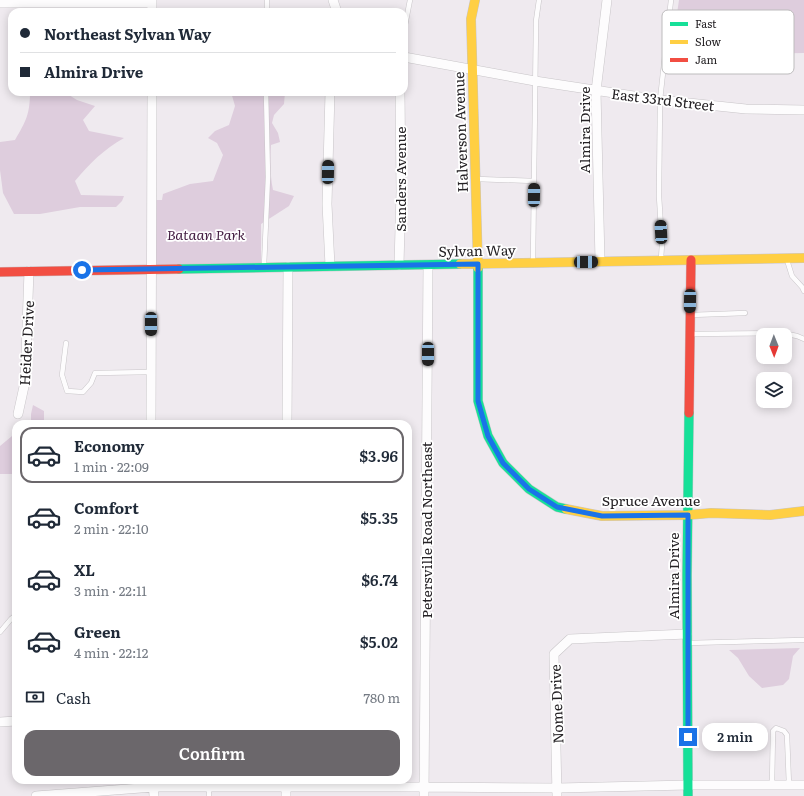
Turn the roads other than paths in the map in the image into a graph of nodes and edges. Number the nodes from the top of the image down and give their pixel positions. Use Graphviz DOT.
graph roads {
  1 [pos="410,0"];
  2 [pos="475,0"];
  3 [pos="539,0"];
  4 [pos="607,0"];
  5 [pos="671,0"];
  6 [pos="0,3"];
  7 [pos="152,5"];
  8 [pos="408,10"];
  9 [pos="670,10"];
  10 [pos="408,57"];
  11 [pos="473,70"];
  12 [pos="663,74"];
  13 [pos="535,80"];
  14 [pos="596,91"];
  15 [pos="152,96"];
  16 [pos="266,96"];
  17 [pos="330,96"];
  18 [pos="400,96"];
  19 [pos="660,100"];
  20 [pos="804,110"];
  21 [pos="476,178"];
  22 [pos="534,181"];
  23 [pos="786,258"];
  24 [pos="804,258"];
  25 [pos="690,260"];
  26 [pos="600,261"];
  27 [pos="661,261"];
  28 [pos="533,262"];
  29 [pos="478,264"];
  30 [pos="399,265"];
  31 [pos="428,265"];
  32 [pos="330,266"];
  33 [pos="264,267"];
  34 [pos="288,267"];
  35 [pos="151,269"];
  36 [pos="0,272"];
  37 [pos="29,272"];
  38 [pos="803,288"];
  39 [pos="745,313"];
  40 [pos="690,315"];
  41 [pos="690,334"];
  42 [pos="804,339"];
  43 [pos="66,343"];
  44 [pos="151,372"];
  45 [pos="18,414"];
  46 [pos="151,420"];
  47 [pos="287,420"];
  48 [pos="804,511"];
  49 [pos="688,515"];
  50 [pos="12,618"];
  51 [pos="0,632"];
  52 [pos="687,638"];
  53 [pos="804,640"];
  54 [pos="12,721"];
  55 [pos="0,722"];
  56 [pos="688,785"];
  57 [pos="772,785"];
  58 [pos="789,785"];
  59 [pos="804,785"];
  60 [pos="154,788"];
  61 [pos="286,788"];
  62 [pos="209,791"];
  63 [pos="424,791"];
  64 [pos="558,792"];
  65 [pos="36,796"];
  66 [pos="688,796"];
  1 -- 8 [label="lane"];
  2 -- 11 [label="street, Halverson Avenue"];
  3 -- 13 [label="lane"];
  4 -- 14 [label="street, Almira Drive"];
  5 -- 9 [label="lane"];
  6 -- 7 [label="street"];
  10 -- 11 [label="street, East 33rd Street"];
  11 -- 13 [label="street, East 33rd Street"];
  11 -- 21 [label="street, Halverson Avenue"];
  12 -- 19 [label="lane"];
  13 -- 14 [label="street, East 33rd Street"];
  13 -- 22 [label="lane"];
  14 -- 19 [label="street, East 33rd Street"];
  14 -- 26 [label="street, Almira Drive"];
  15 -- 35 [label="street"];
  16 -- 33 [label="lane"];
  17 -- 32 [label="street"];
  18 -- 30 [label="street, Sanders Avenue"];
  19 -- 20 [label="street, East 33rd Street"];
  19 -- 27 [label="lane"];
  21 -- 22 [label="lane"];
  21 -- 29 [label="street, Halverson Avenue"];
  22 -- 28 [label="lane"];
  23 -- 24 [label="street, Sylvan Way"];
  23 -- 25 [label="street, Sylvan Way"];
  23 -- 38 [label="lane"];
  25 -- 27 [label="street, Sylvan Way"];
  25 -- 40 [label="street, Almira Drive"];
  26 -- 27 [label="street, Sylvan Way"];
  26 -- 28 [label="street, Sylvan Way"];
  28 -- 29 [label="street, Sylvan Way"];
  29 -- 31 [label="street, Sylvan Way"];
  29 -- 49 [label="street, Spruce Avenue"];
  30 -- 31 [label="street, Sylvan Way"];
  30 -- 32 [label="street, Sylvan Way"];
  31 -- 63 [label="street, Petersville Road Northeast"];
  32 -- 34 [label="street, Sylvan Way"];
  33 -- 34 [label="street, Sylvan Way"];
  33 -- 35 [label="street, Sylvan Way"];
  34 -- 47 [label="street"];
  35 -- 37 [label="street, Sylvan Way"];
  35 -- 44 [label="street"];
  36 -- 37 [label="street, Sylvan Way"];
  37 -- 45 [label="street, Heider Drive"];
  39 -- 40 [label="lane"];
  40 -- 41 [label="street, Almira Drive"];
  41 -- 42 [label="lane"];
  41 -- 49 [label="street, Almira Drive"];
  43 -- 44 [label="lane"];
  44 -- 46 [label="street"];
  48 -- 49 [label="street, Spruce Avenue"];
  49 -- 52 [label="street, Almira Drive"];
  50 -- 51 [label="lane"];
  52 -- 53 [label="lane"];
  52 -- 56 [label="street, Almira Drive"];
  52 -- 64 [label="street, Nome Drive"];
  54 -- 55 [label="street"];
  56 -- 57 [label="street"];
  56 -- 64 [label="street"];
  56 -- 66 [label="street, Almira Drive"];
  57 -- 58 [label="street"];
  57 -- 58 [label="lane"];
  58 -- 59 [label="street"];
  60 -- 62 [label="street"];
  60 -- 65 [label="street"];
  61 -- 62 [label="street"];
  61 -- 63 [label="street"];
  63 -- 64 [label="street"];
}
